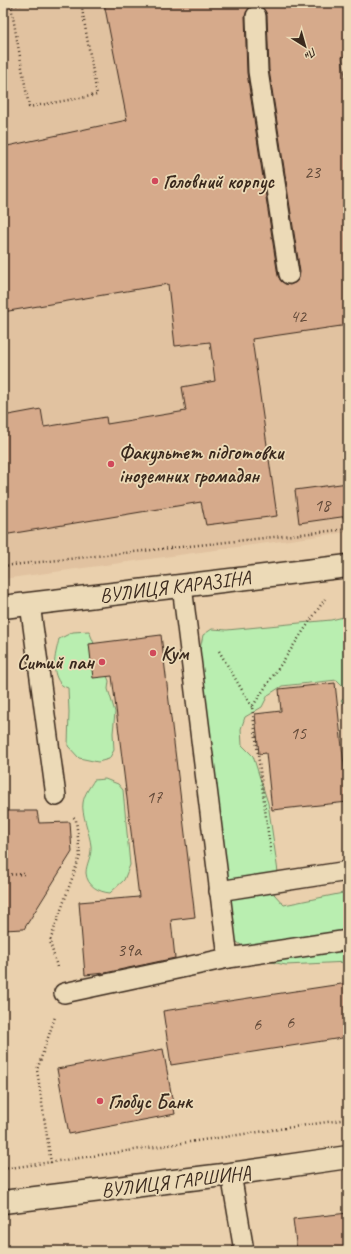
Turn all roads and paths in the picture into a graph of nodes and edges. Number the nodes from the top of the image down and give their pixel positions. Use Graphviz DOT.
graph roads {
  1 [pos="29,3"];
  2 [pos="81,3"];
  3 [pos="256,16"];
  4 [pos="289,274"];
  5 [pos="348,528"];
  6 [pos="3,566"];
  7 [pos="348,566"];
  8 [pos="182,586"];
  9 [pos="327,595"];
  10 [pos="30,604"];
  11 [pos="3,607"];
  12 [pos="216,646"];
  13 [pos="252,707"];
  14 [pos="56,796"];
  15 [pos="348,871"];
  16 [pos="24,874"];
  17 [pos="3,875"];
  18 [pos="274,883"];
  19 [pos="219,891"];
  20 [pos="348,940"];
  21 [pos="228,958"];
  22 [pos="64,993"];
  23 [pos="348,1119"];
  24 [pos="348,1157"];
  25 [pos="51,1163"];
  26 [pos="3,1169"];
  27 [pos="231,1174"];
  28 [pos="3,1202"];
  29 [pos="244,1251"];
  1 -- 2 [label="path"];
  3 -- 4 [label="lane"];
  5 -- 6 [label="path"];
  7 -- 8 [label="street, ВУЛИЦЯ КАРАЗІНА"];
  8 -- 10 [label="street, ВУЛИЦЯ КАРАЗІНА"];
  8 -- 19 [label="lane"];
  9 -- 13 [label="path"];
  10 -- 11 [label="street, ВУЛИЦЯ КАРАЗІНА"];
  10 -- 14 [label="lane"];
  12 -- 13 [label="path"];
  13 -- 18 [label="path"];
  14 -- 22 [label="path"];
  15 -- 18 [label="lane"];
  16 -- 17 [label="path"];
  18 -- 19 [label="lane"];
  19 -- 21 [label="lane"];
  20 -- 21 [label="lane"];
  21 -- 22 [label="lane"];
  22 -- 25 [label="path"];
  23 -- 25 [label="path"];
  24 -- 27 [label="street, ВУЛИЦЯ ГАРШИНА"];
  25 -- 26 [label="path"];
  27 -- 28 [label="street, ВУЛИЦЯ ГАРШИНА"];
  27 -- 29 [label="lane"];
}
